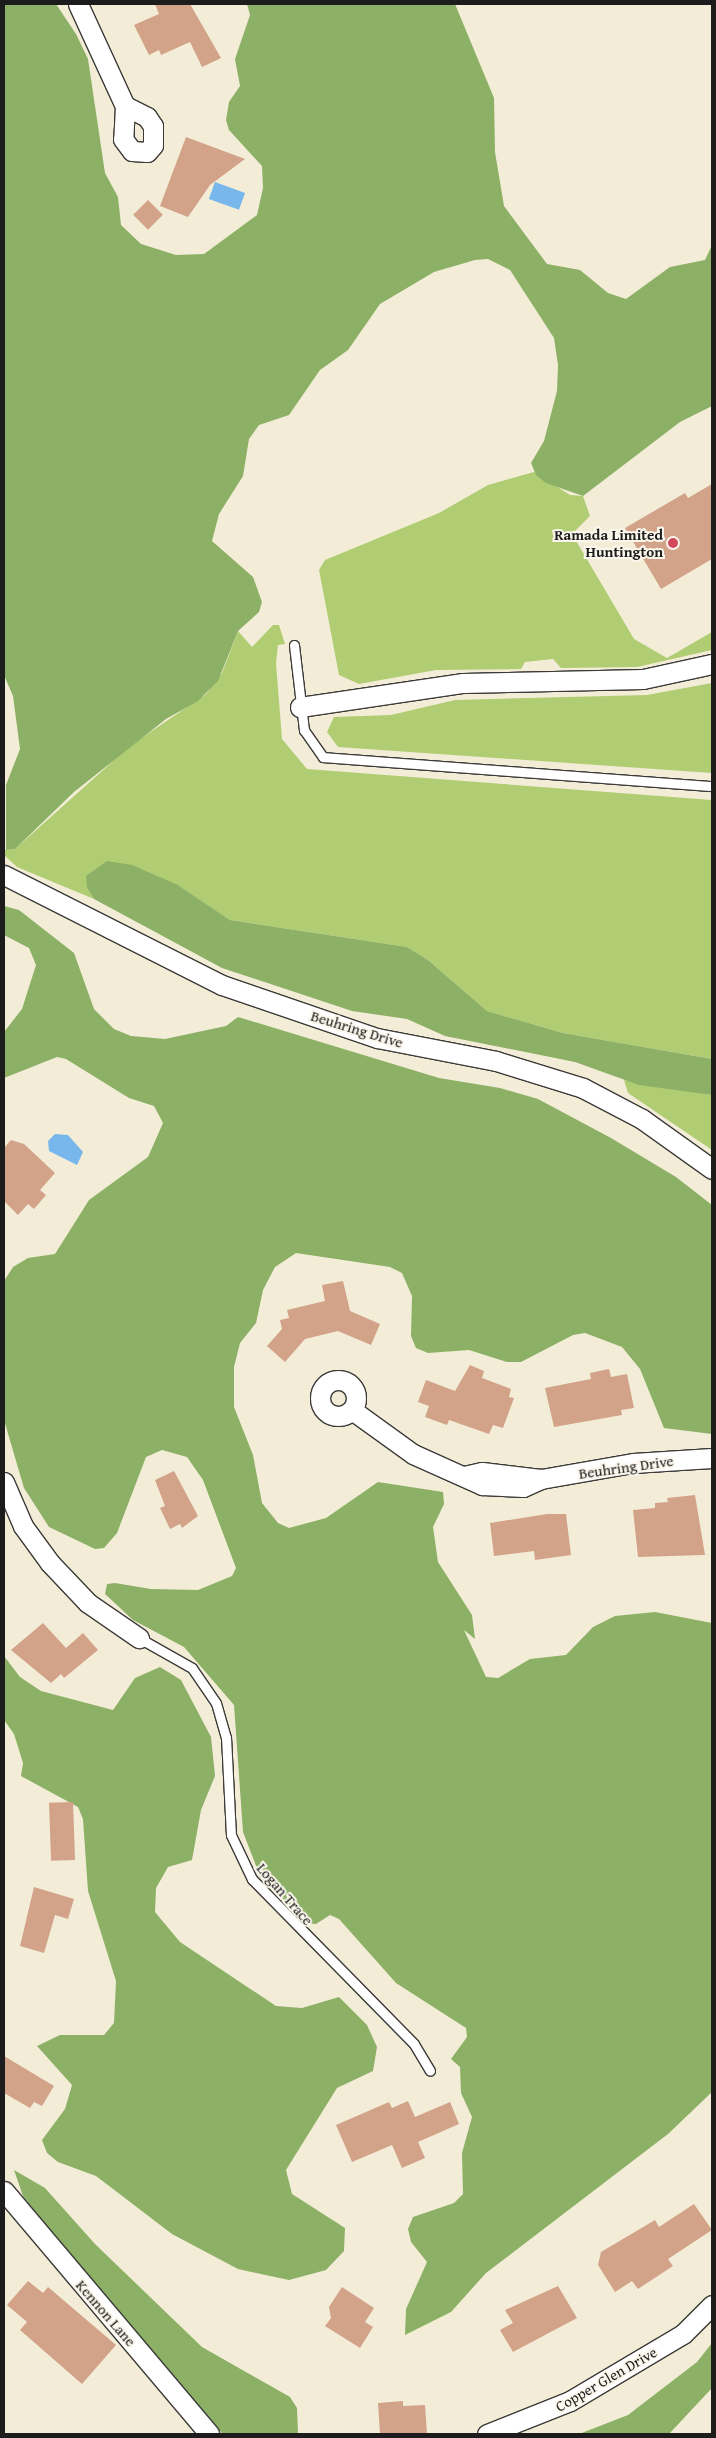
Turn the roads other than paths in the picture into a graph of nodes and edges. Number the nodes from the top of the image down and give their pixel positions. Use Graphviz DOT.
graph roads {
  1 [pos="78,4"];
  2 [pos="125,106"];
  3 [pos="294,645"];
  4 [pos="712,664"];
  5 [pos="300,707"];
  6 [pos="712,786"];
  7 [pos="4,875"];
  8 [pos="712,1169"];
  9 [pos="352,1410"];
  10 [pos="712,1458"];
  11 [pos="4,1482"];
  12 [pos="139,1638"];
  13 [pos="430,2071"];
  14 [pos="4,2191"];
  15 [pos="712,2305"];
  16 [pos="209,2434"];
  17 [pos="487,2434"];
  1 -- 2 [label="street"];
  3 -- 5 [label="lane"];
  4 -- 5 [label="street"];
  5 -- 6 [label="lane"];
  7 -- 8 [label="street, Beuhring Drive"];
  9 -- 10 [label="street, Beuhring Drive"];
  11 -- 12 [label="street"];
  12 -- 13 [label="lane, Logan Trace"];
  14 -- 16 [label="street, Kennon Lane"];
  15 -- 17 [label="street, Copper Glen Drive"];
}
